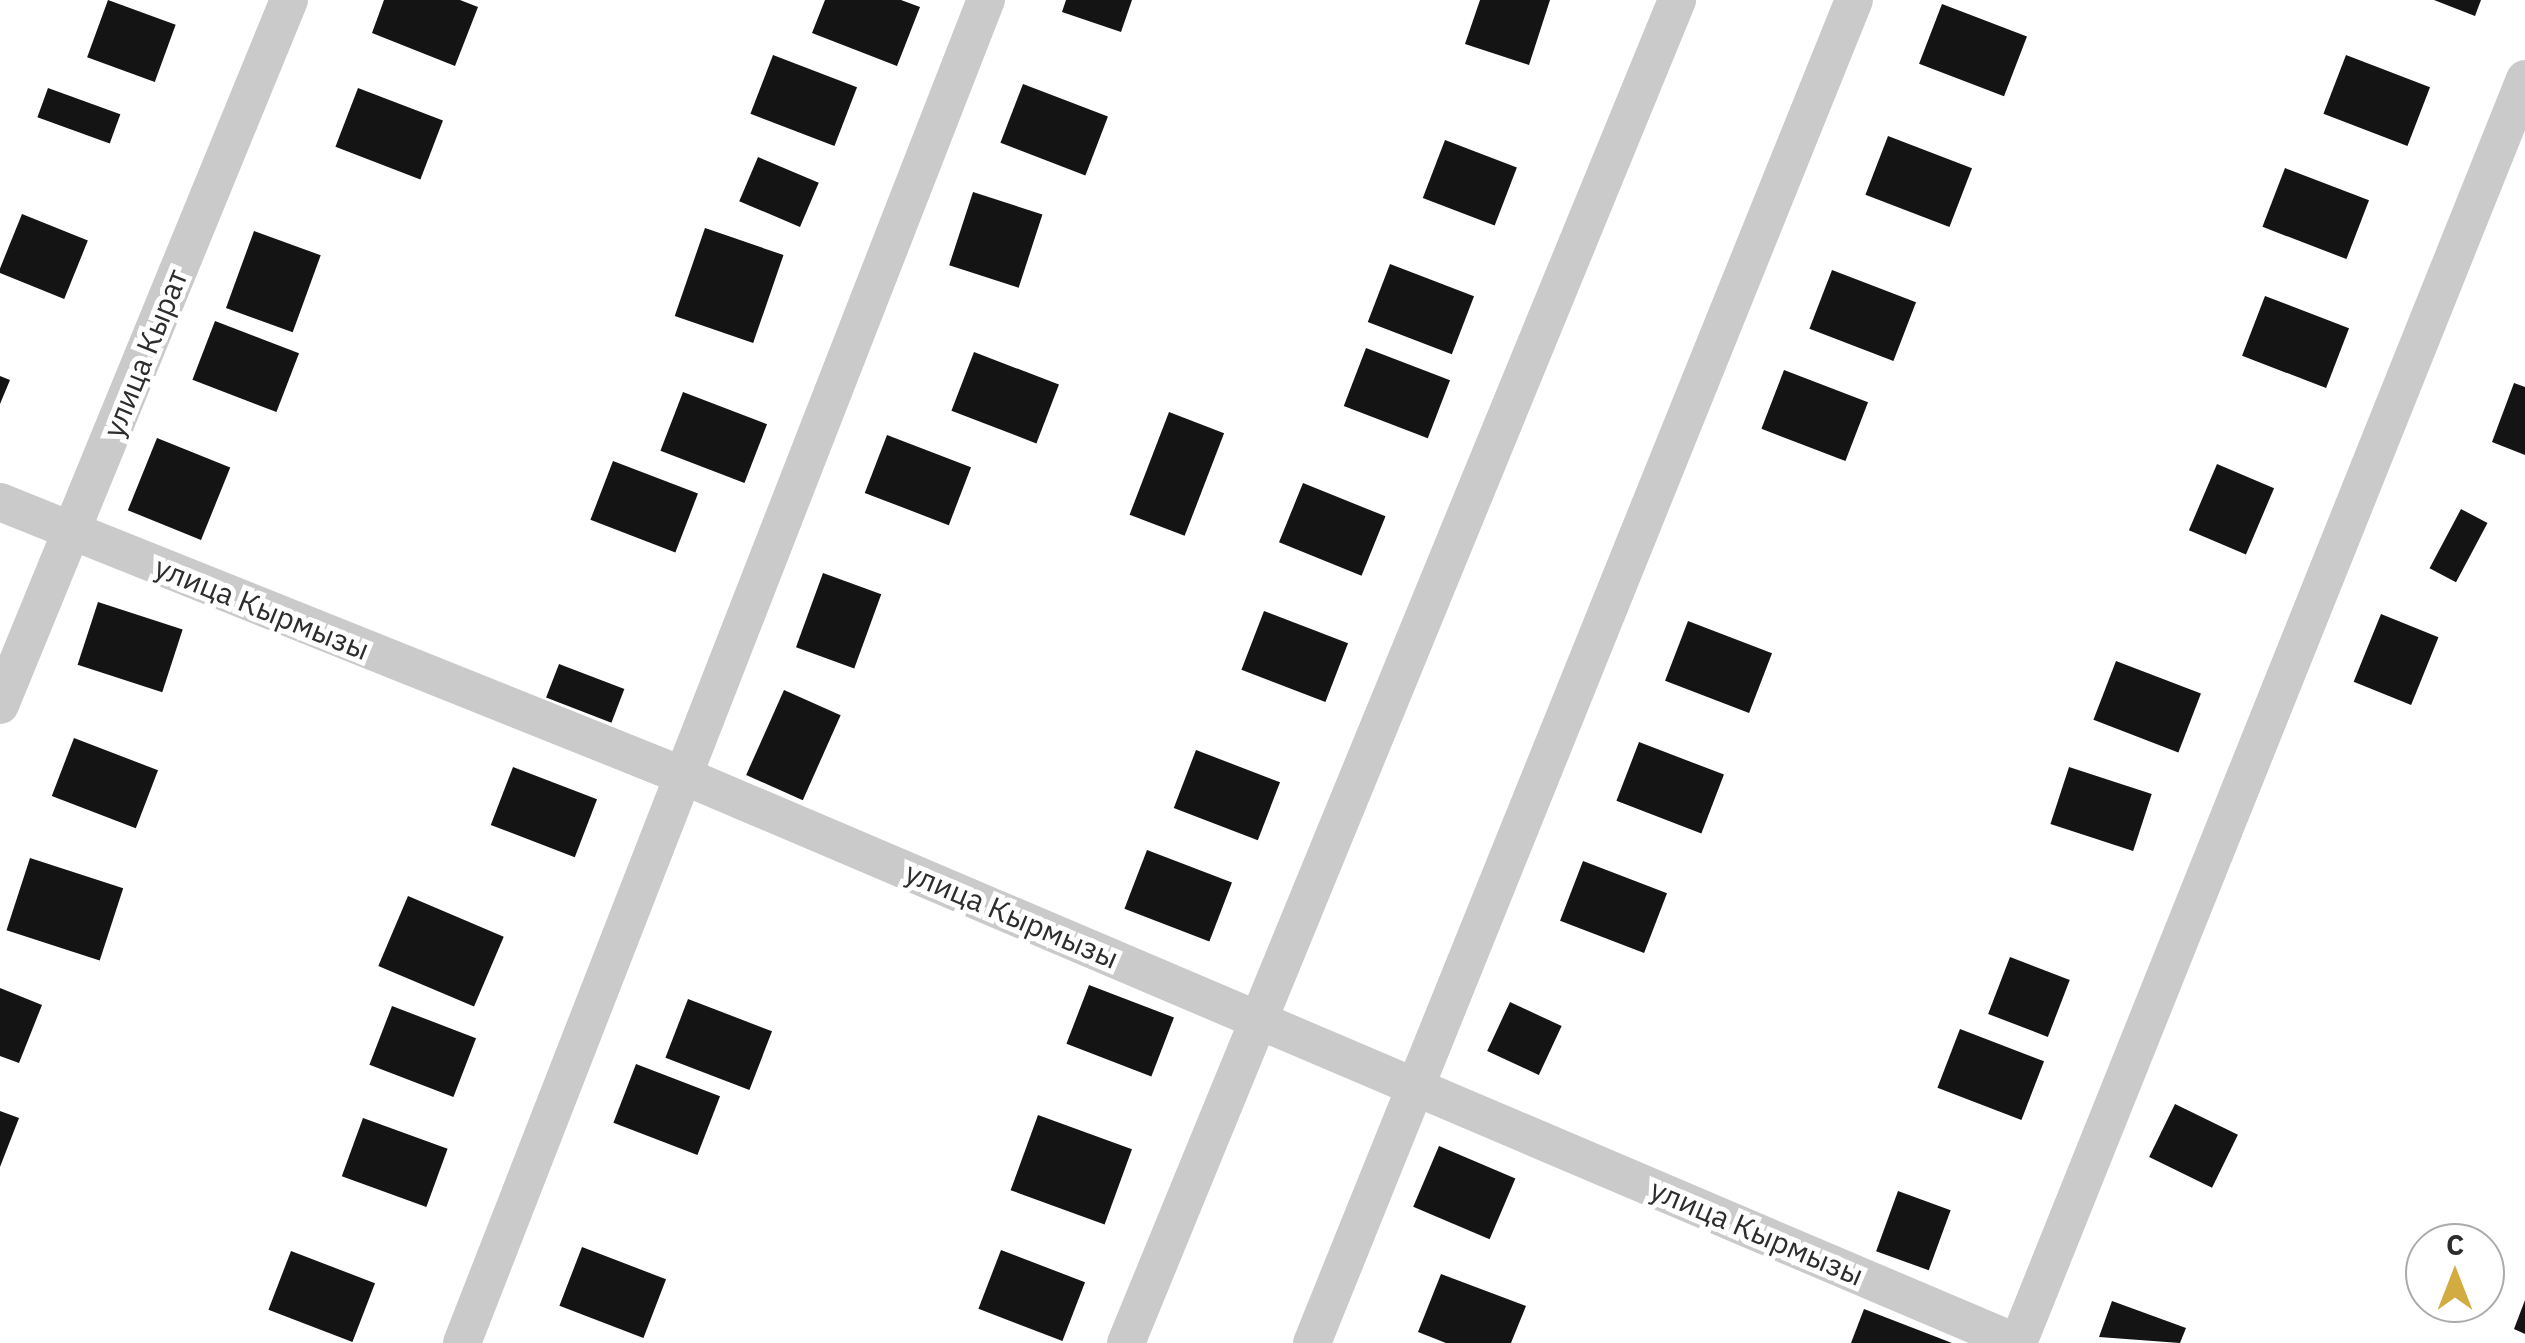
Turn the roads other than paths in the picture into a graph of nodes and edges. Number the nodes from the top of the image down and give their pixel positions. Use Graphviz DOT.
graph roads {
  1 [pos="289,0"];
  2 [pos="986,0"];
  3 [pos="1677,0"];
  4 [pos="1854,0"];
  5 [pos="2525,79"];
  6 [pos="0,502"];
  7 [pos="71,532"];
  8 [pos="0,705"];
  9 [pos="684,776"];
  10 [pos="1258,1019"];
  11 [pos="1416,1086"];
  12 [pos="462,1343"];
  13 [pos="1126,1343"];
  14 [pos="1312,1343"];
  15 [pos="2018,1343"];
  1 -- 7 [label="street, улица Кырат"];
  2 -- 9 [label="street"];
  3 -- 10 [label="street"];
  4 -- 11 [label="street"];
  5 -- 15 [label="street"];
  6 -- 7 [label="street, улица Кырмызы"];
  7 -- 8 [label="street, улица Кырат"];
  7 -- 9 [label="street, улица Кырмызы"];
  9 -- 10 [label="street, улица Кырмызы"];
  9 -- 12 [label="street"];
  10 -- 11 [label="street, улица Кырмызы"];
  10 -- 13 [label="street"];
  11 -- 14 [label="street"];
  11 -- 15 [label="street, улица Кырмызы"];
}
